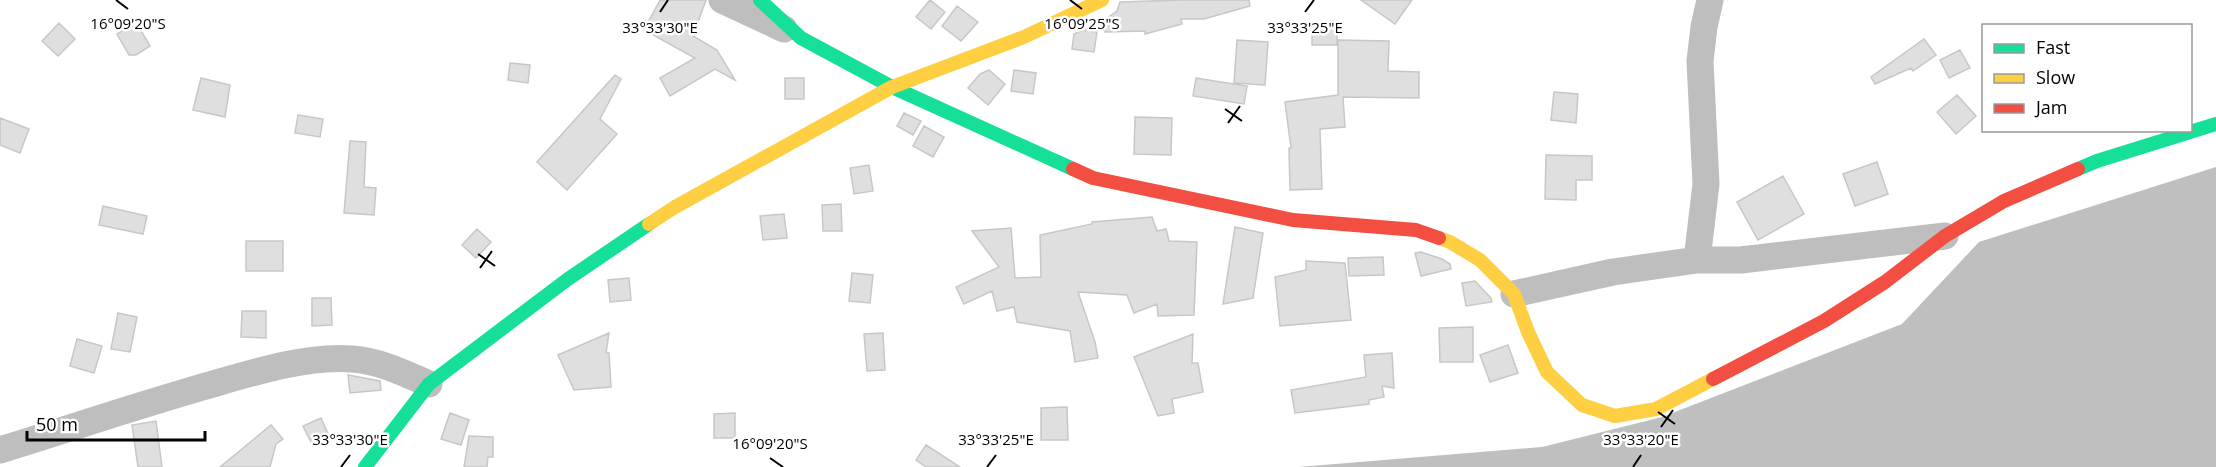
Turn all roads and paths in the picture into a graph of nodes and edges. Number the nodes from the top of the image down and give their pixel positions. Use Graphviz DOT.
graph roads {
  1 [pos="722,0"];
  2 [pos="760,0"];
  3 [pos="1102,0"];
  4 [pos="1710,0"];
  5 [pos="801,38"];
  6 [pos="892,87"];
  7 [pos="2216,124"];
  8 [pos="2192,131"];
  9 [pos="2190,132"];
  10 [pos="1945,236"];
  11 [pos="1698,260"];
  12 [pos="1514,294"];
  13 [pos="429,384"];
  14 [pos="0,450"];
  15 [pos="365,467"];
  1 -- 5 [label="street"];
  2 -- 5 [label="street"];
  3 -- 6 [label="street"];
  4 -- 11 [label="street"];
  5 -- 6 [label="street"];
  6 -- 12 [label="street"];
  6 -- 13 [label="street"];
  7 -- 8 [label="street"];
  9 -- 10 [label="street"];
  10 -- 11 [label="street"];
  10 -- 12 [label="street"];
  11 -- 12 [label="street"];
  13 -- 14 [label="street"];
  13 -- 15 [label="street"];
}
